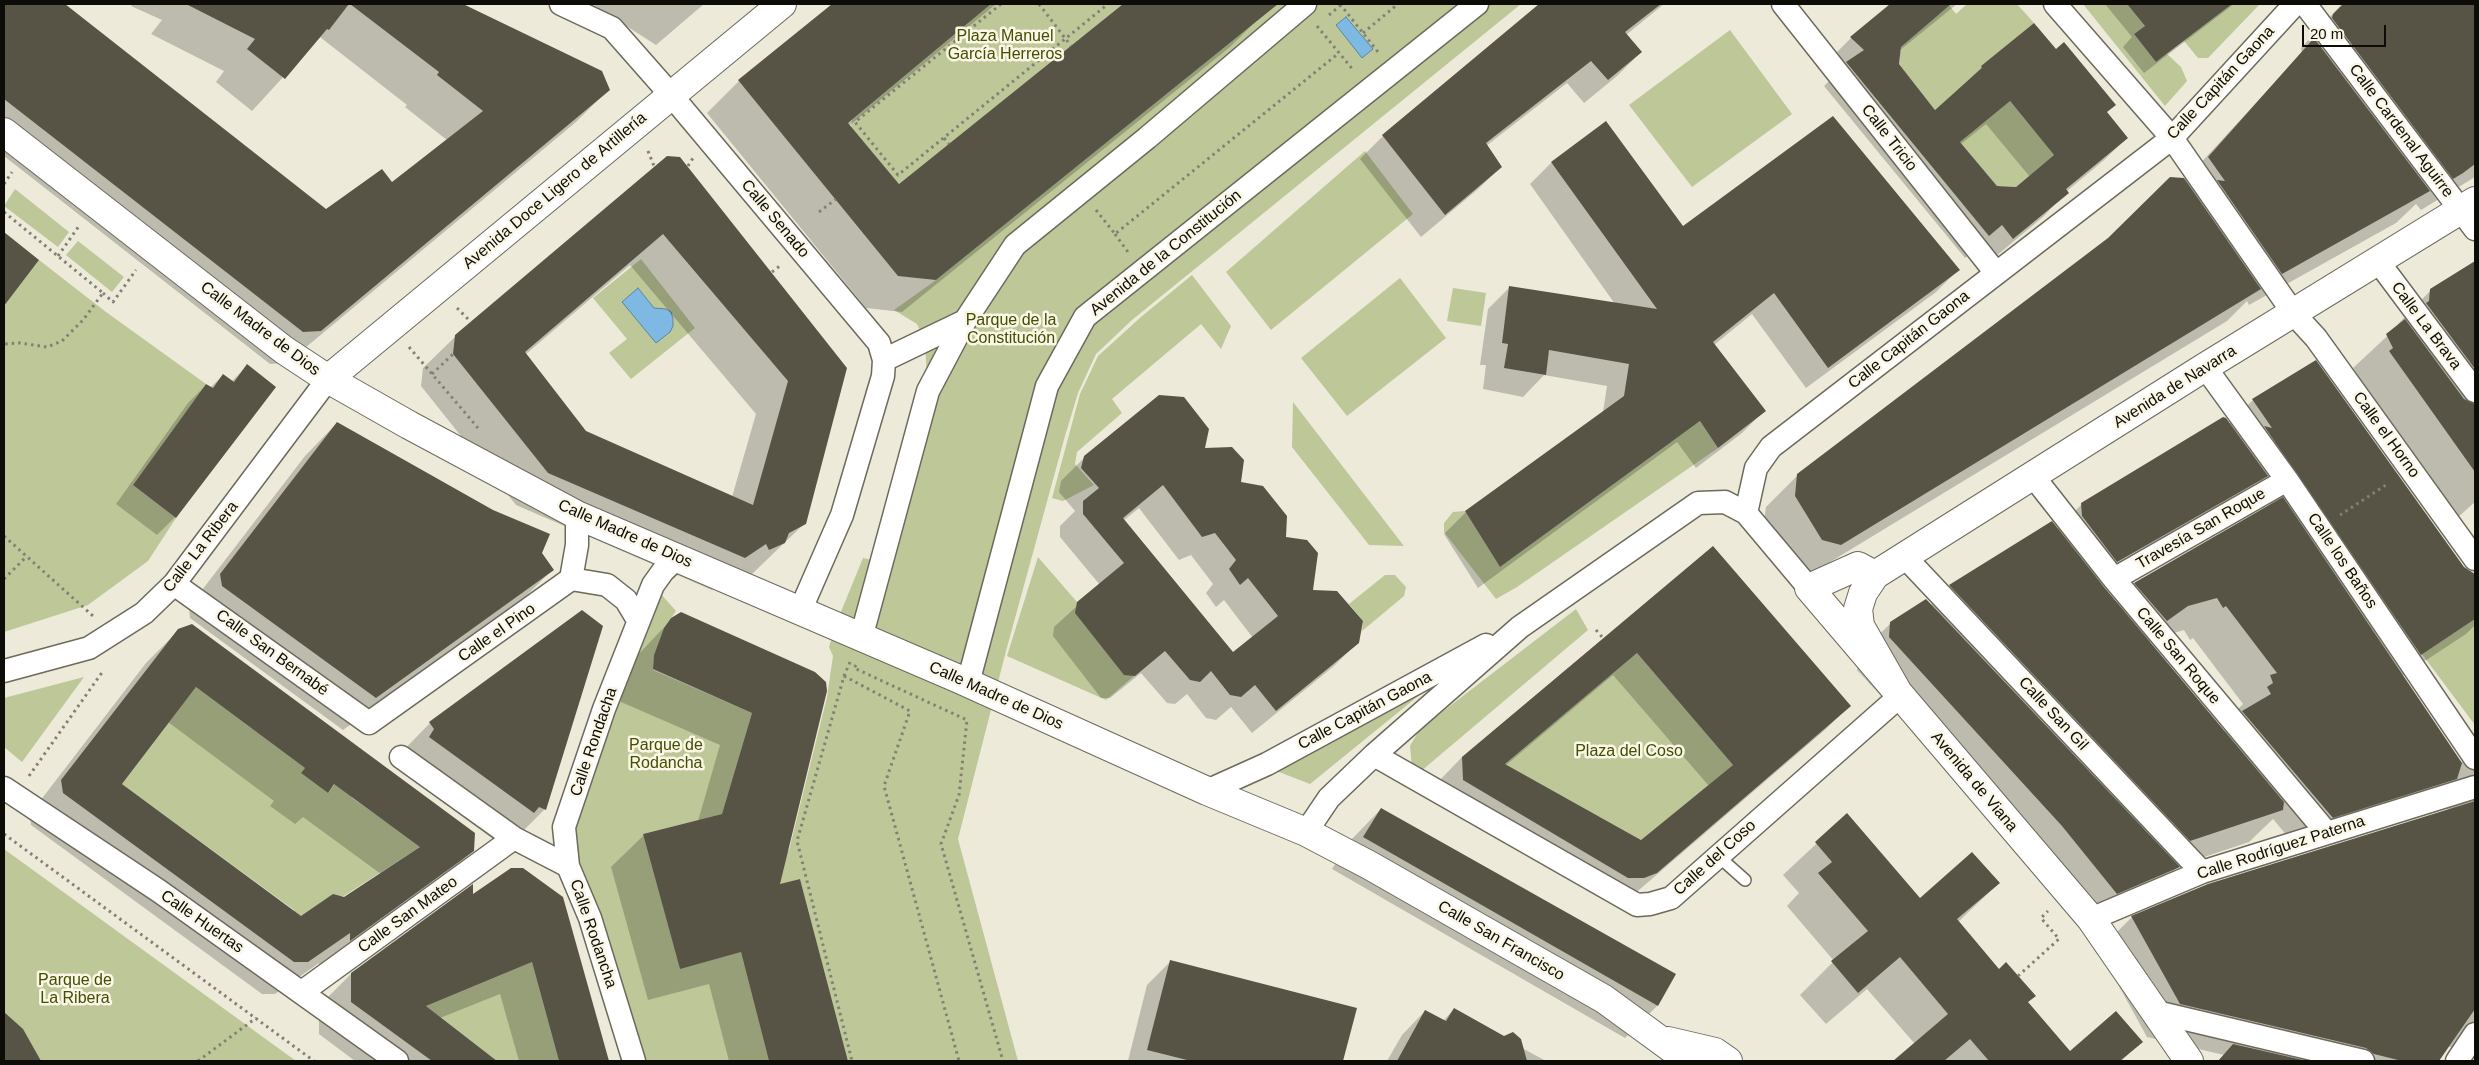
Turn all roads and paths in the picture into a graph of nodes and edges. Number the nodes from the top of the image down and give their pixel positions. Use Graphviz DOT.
graph roads {
  1 [pos="560,4"];
  2 [pos="782,4"];
  3 [pos="1000,4"];
  4 [pos="1039,4"];
  5 [pos="1108,4"];
  6 [pos="1305,4"];
  7 [pos="1340,4"];
  8 [pos="1398,4"];
  9 [pos="1477,4"];
  10 [pos="1783,4"];
  11 [pos="2055,4"];
  12 [pos="2295,4"];
  13 [pos="2305,4"];
  14 [pos="1363,33"];
  15 [pos="1065,38"];
  16 [pos="1071,46"];
  17 [pos="1394,71"];
  18 [pos="1355,72"];
  19 [pos="672,95"];
  20 [pos="4,132"];
  21 [pos="944,138"];
  22 [pos="2172,138"];
  23 [pos="949,144"];
  24 [pos="836,199"];
  25 [pos="96,202"];
  26 [pos="4,212"];
  27 [pos="819,212"];
  28 [pos="2470,214"];
  29 [pos="153,247"];
  30 [pos="58,256"];
  31 [pos="2377,260"];
  32 [pos="1996,273"];
  33 [pos="104,294"];
  34 [pos="2294,314"];
  35 [pos="965,321"];
  36 [pos="391,327"];
  37 [pos="4,344"];
  38 [pos="881,351"];
  39 [pos="453,354"];
  40 [pos="2206,367"];
  41 [pos="432,374"];
  42 [pos="328,379"];
  43 [pos="2475,391"];
  44 [pos="484,435"];
  45 [pos="2411,469"];
  46 [pos="2033,476"];
  47 [pos="2287,480"];
  48 [pos="1746,513"];
  49 [pos="577,515"];
  50 [pos="2320,528"];
  51 [pos="4,536"];
  52 [pos="1904,556"];
  53 [pos="26,557"];
  54 [pos="678,557"];
  55 [pos="2475,559"];
  56 [pos="1875,575"];
  57 [pos="4,579"];
  58 [pos="2114,579"];
  59 [pos="571,580"];
  60 [pos="174,584"];
  61 [pos="1809,588"];
  62 [pos="800,612"];
  63 [pos="638,620"];
  64 [pos="1520,627"];
  65 [pos="1596,630"];
  66 [pos="113,633"];
  67 [pos="1602,638"];
  68 [pos="863,639"];
  69 [pos="105,668"];
  70 [pos="4,671"];
  71 [pos="844,676"];
  72 [pos="968,683"];
  73 [pos="1900,696"];
  74 [pos="369,723"];
  75 [pos="1374,755"];
  76 [pos="401,757"];
  77 [pos="2475,758"];
  78 [pos="2475,787"];
  79 [pos="10,791"];
  80 [pos="1207,791"];
  81 [pos="1306,832"];
  82 [pos="2327,833"];
  83 [pos="4,834"];
  84 [pos="514,838"];
  85 [pos="1718,856"];
  86 [pos="568,866"];
  87 [pos="2202,872"];
  88 [pos="1745,880"];
  89 [pos="2067,892"];
  90 [pos="2091,919"];
  91 [pos="2018,976"];
  92 [pos="302,992"];
  93 [pos="2156,1012"];
  94 [pos="256,1018"];
  95 [pos="2475,1034"];
  96 [pos="1664,1050"];
  97 [pos="198,1061"];
  98 [pos="314,1061"];
  99 [pos="397,1061"];
  100 [pos="634,1061"];
  101 [pos="852,1061"];
  102 [pos="959,1061"];
  103 [pos="1003,1061"];
  104 [pos="1689,1061"];
  105 [pos="1728,1061"];
  106 [pos="2189,1061"];
  107 [pos="2363,1061"];
  108 [pos="2457,1061"];
  1 -- 19 [label="street, Calle Senado"];
  2 -- 19 [label="main road, Avenida Doce Ligero de Artillería"];
  3 -- 21 [label="path"];
  4 -- 15 [label="path"];
  5 -- 15 [label="path"];
  6 -- 35 [label="street"];
  7 -- 14 [label="path"];
  7 -- 18 [label="path"];
  8 -- 14 [label="path"];
  9 -- 17 [label="street, Avenida de la Constitución"];
  10 -- 32 [label="street, Calle Tricio"];
  11 -- 22 [label="street, Calle el Horno"];
  12 -- 22 [label="street, Calle Capitán Gaona"];
  13 -- 28 [label="street, Calle Cardenal Aguirre"];
  14 -- 17 [label="path"];
  15 -- 16 [label="path"];
  15 -- 21 [label="path"];
  17 -- 72 [label="street, Avenida de la Constitución"];
  19 -- 36 [label="main road, Avenida Doce Ligero de Artillería"];
  19 -- 38 [label="street, Calle Senado"];
  20 -- 25 [label="main road, Calle Madre de Dios"];
  21 -- 23 [label="path"];
  22 -- 32 [label="street, Calle Capitán Gaona"];
  22 -- 34 [label="street, Calle el Horno"];
  24 -- 27 [label="path"];
  25 -- 29 [label="main road, Calle Madre de Dios"];
  25 -- 30 [label="path"];
  26 -- 30 [label="path"];
  28 -- 31 [label="main road, Avenida de Navarra"];
  29 -- 33 [label="path"];
  29 -- 42 [label="main road, Calle Madre de Dios"];
  30 -- 33 [label="path"];
  31 -- 34 [label="main road, Avenida de Navarra"];
  31 -- 43 [label="street, Calle La Brava"];
  32 -- 48 [label="street, Calle Capitán Gaona"];
  33 -- 37 [label="path"];
  34 -- 40 [label="main road, Avenida de Navarra"];
  34 -- 45 [label="street, Calle el Horno"];
  35 -- 38 [label="street"];
  35 -- 68 [label="street"];
  36 -- 41 [label="path"];
  36 -- 42 [label="main road, Avenida Doce Ligero de Artillería"];
  38 -- 62 [label="street"];
  39 -- 41 [label="path"];
  40 -- 46 [label="main road, Avenida de Navarra"];
  40 -- 47 [label="street, Calle los Baños"];
  41 -- 44 [label="path"];
  42 -- 49 [label="main road, Calle Madre de Dios"];
  42 -- 60 [label="street, Calle La Ribera"];
  45 -- 50 [label="path"];
  45 -- 55 [label="street, Calle el Horno"];
  46 -- 52 [label="main road, Avenida de Navarra"];
  46 -- 58 [label="street, Calle San Roque"];
  47 -- 50 [label="street, Calle los Baños"];
  47 -- 58 [label="street, Travesía San Roque"];
  48 -- 61 [label="street, Avenida de Viana"];
  48 -- 64 [label="street, Calle Capitán Gaona"];
  49 -- 54 [label="main road, Calle Madre de Dios"];
  49 -- 59 [label="street"];
  50 -- 77 [label="street, Calle los Baños"];
  51 -- 53 [label="path"];
  52 -- 56 [label="main road, Avenida de Navarra"];
  52 -- 87 [label="street, Calle San Gil"];
  53 -- 57 [label="path"];
  53 -- 66 [label="path"];
  54 -- 62 [label="main road, Calle Madre de Dios"];
  54 -- 63 [label="street, Calle Rondacha"];
  56 -- 61 [label="main road"];
  56 -- 73 [label="main road, Avenida de Navarra"];
  58 -- 82 [label="street, Calle San Roque"];
  59 -- 63 [label="street"];
  59 -- 74 [label="street, Calle el Pino"];
  60 -- 66 [label="street, Calle La Ribera"];
  60 -- 74 [label="street, Calle San Bernabé"];
  61 -- 73 [label="main road, Avenida de Viana"];
  62 -- 68 [label="main road, Calle Madre de Dios"];
  63 -- 86 [label="street, Calle Rondacha"];
  64 -- 75 [label="street, Calle Capitán Gaona"];
  64 -- 80 [label="street, Calle Capitán Gaona"];
  65 -- 67 [label="path"];
  66 -- 70 [label="street, Calle La Ribera"];
  68 -- 71 [label="path"];
  68 -- 72 [label="main road, Calle Madre de Dios"];
  68 -- 103 [label="path"];
  69 -- 79 [label="path"];
  71 -- 101 [label="path"];
  71 -- 102 [label="path"];
  72 -- 80 [label="main road, Calle Madre de Dios"];
  73 -- 85 [label="street, Calle del Coso"];
  73 -- 89 [label="main road, Avenida de Viana"];
  75 -- 81 [label="street, Calle Capitán Gaona"];
  75 -- 85 [label="street, Calle del Coso"];
  76 -- 84 [label="street"];
  78 -- 82 [label="street, Calle Rodríguez Paterna"];
  79 -- 92 [label="street, Calle Huertas"];
  80 -- 81 [label="main road, Calle Madre de Dios"];
  81 -- 96 [label="main road, Calle San Francisco"];
  82 -- 87 [label="street, Calle Rodríguez Paterna"];
  83 -- 94 [label="path"];
  84 -- 86 [label="street, Calle Rodancha"];
  84 -- 92 [label="street, Calle San Mateo"];
  85 -- 88 [label="lane"];
  86 -- 100 [label="street, Calle Rodancha"];
  87 -- 90 [label="street, Calle Rodríguez Paterna"];
  89 -- 90 [label="main road, Avenida de Viana"];
  89 -- 91 [label="path"];
  90 -- 93 [label="main road, Avenida de Viana"];
  92 -- 99 [label="street, Calle Huertas"];
  93 -- 106 [label="main road, Avenida de Viana"];
  93 -- 107 [label="street"];
  94 -- 97 [label="path"];
  94 -- 98 [label="path"];
  95 -- 108 [label="street"];
  96 -- 104 [label="main road, Calle San Francisco"];
  96 -- 105 [label="main road"];
}
